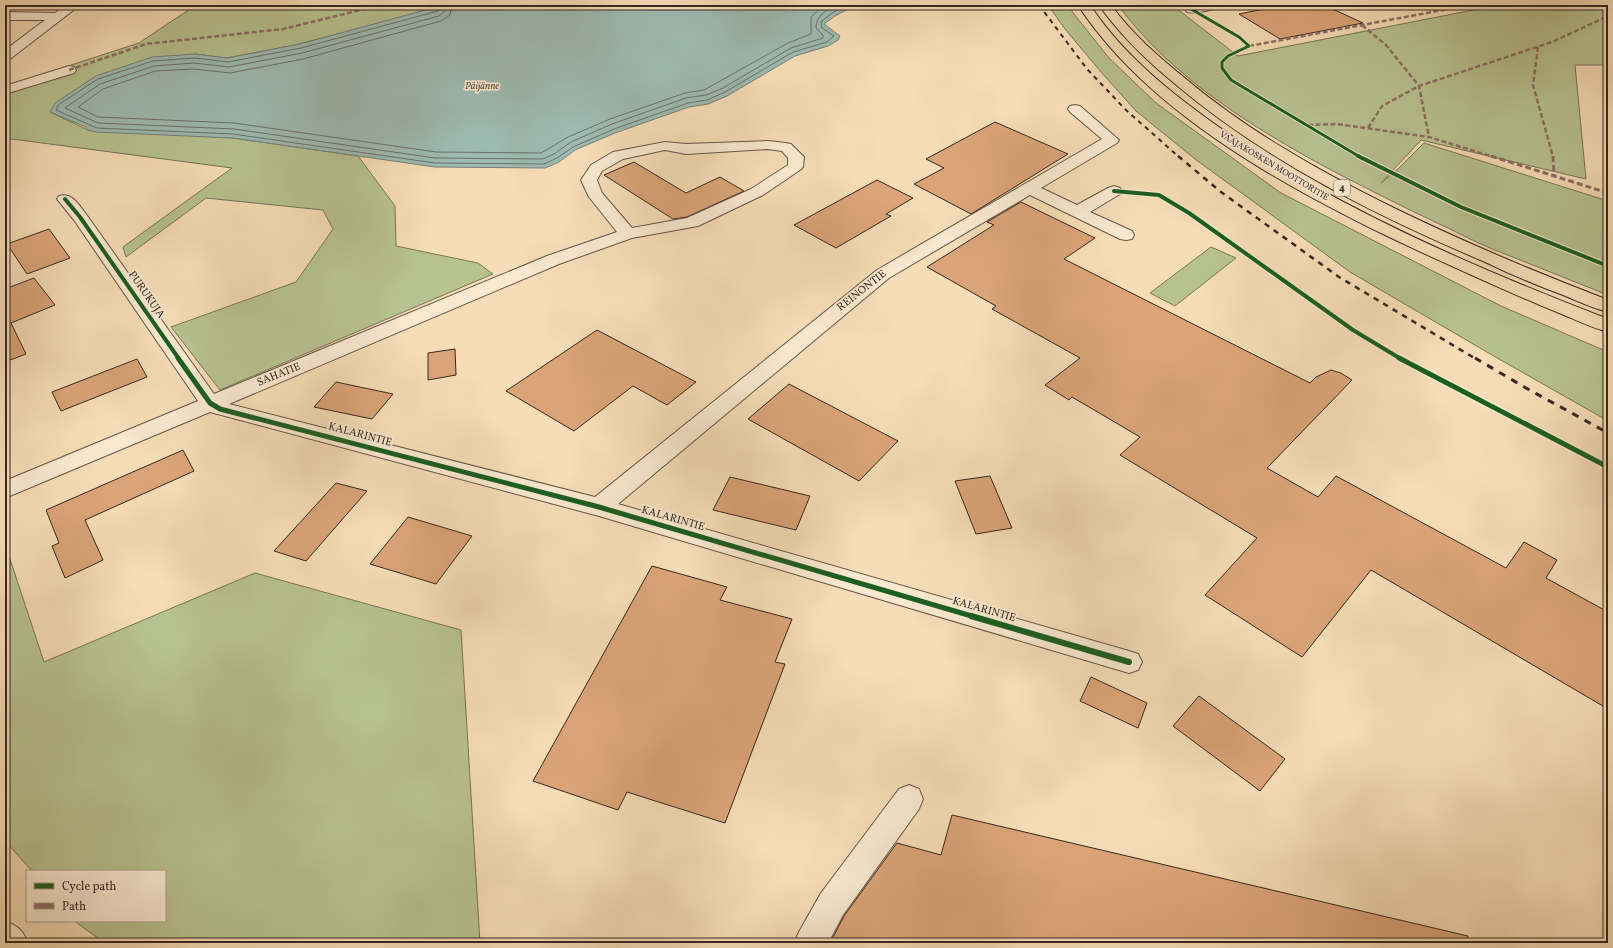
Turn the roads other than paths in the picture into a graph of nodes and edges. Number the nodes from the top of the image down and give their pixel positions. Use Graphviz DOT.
graph roads {
  1 [pos="74,5"];
  2 [pos="1084,5"];
  3 [pos="1105,5"];
  4 [pos="1214,5"];
  5 [pos="1191,9"];
  6 [pos="5,16"];
  7 [pos="56,17"];
  8 [pos="9,65"];
  9 [pos="69,70"];
  10 [pos="27,83"];
  11 [pos="5,90"];
  12 [pos="1076,109"];
  13 [pos="1029,188"];
  14 [pos="1114,191"];
  15 [pos="65,199"];
  16 [pos="1078,212"];
  17 [pos="628,234"];
  18 [pos="1126,236"];
  19 [pos="1608,306"];
  20 [pos="1608,326"];
  21 [pos="210,403"];
  22 [pos="5,490"];
  23 [pos="599,507"];
  24 [pos="1129,662"];
  25 [pos="909,799"];
  26 [pos="5,937"];
  27 [pos="12,943"];
  28 [pos="810,943"];
  1 -- 7 [label="street"];
  2 -- 20 [label="highway, VAAJAKOSKEN MOOTTORITIE / 4"];
  3 -- 19 [label="highway, VAAJAKOSKEN MOOTTORITIE / 4"];
  4 -- 5 [label="street"];
  6 -- 7 [label="street"];
  7 -- 8 [label="street"];
  8 -- 10 [label="street"];
  9 -- 10 [label="street"];
  10 -- 11 [label="street"];
  12 -- 13 [label="street, REINONTIE"];
  13 -- 16 [label="street"];
  13 -- 23 [label="street, REINONTIE"];
  14 -- 16 [label="street"];
  15 -- 21 [label="street, PURUKUJA"];
  16 -- 18 [label="street"];
  17 -- 17 [label="street, SAHATIE"];
  17 -- 21 [label="street, SAHATIE"];
  21 -- 22 [label="street, SAHATIE"];
  21 -- 23 [label="street, KALARINTIE"];
  23 -- 24 [label="street, KALARINTIE"];
  25 -- 28 [label="street"];
  26 -- 27 [label="street"];
}
